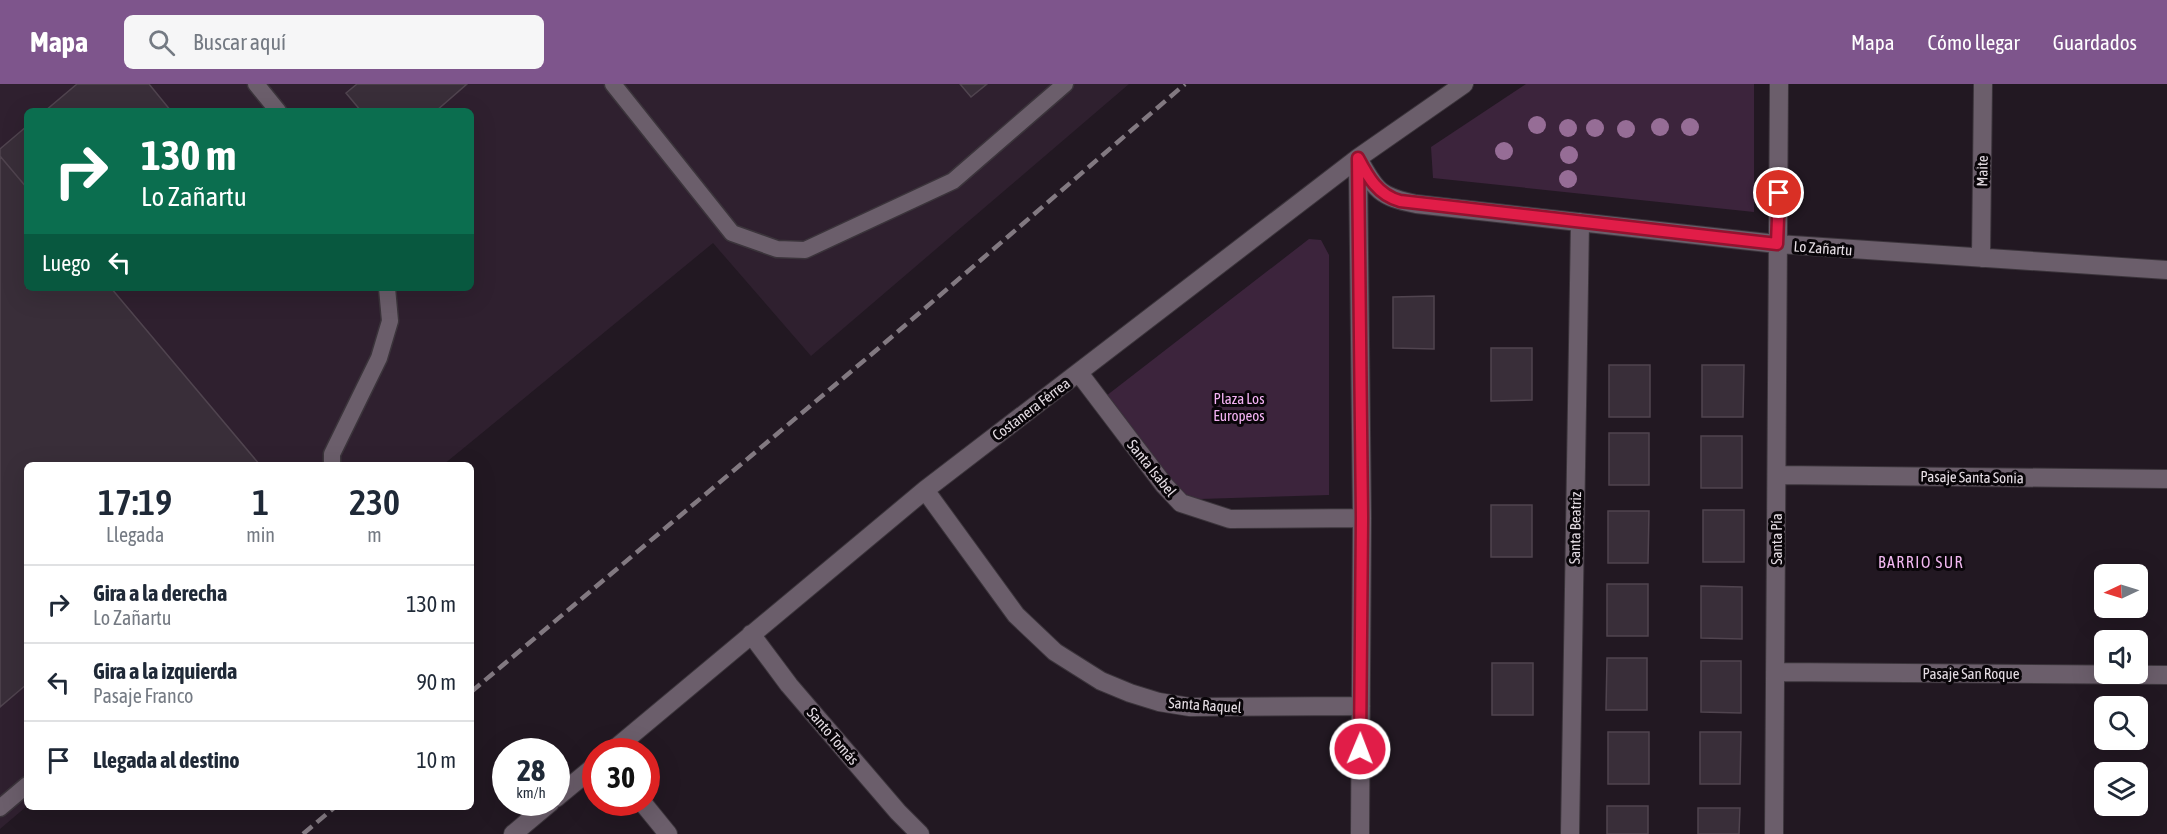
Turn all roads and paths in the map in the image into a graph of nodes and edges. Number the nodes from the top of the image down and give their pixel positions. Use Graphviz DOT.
graph roads {
  1 [pos="256,84"];
  2 [pos="613,84"];
  3 [pos="1065,84"];
  4 [pos="1464,84"];
  5 [pos="1779,84"];
  6 [pos="1983,84"];
  7 [pos="276,108"];
  8 [pos="1358,158"];
  9 [pos="1580,222"];
  10 [pos="1777,244"];
  11 [pos="1981,258"];
  12 [pos="2167,270"];
  13 [pos="387,291"];
  14 [pos="1079,373"];
  15 [pos="332,462"];
  16 [pos="1777,475"];
  17 [pos="2167,479"];
  18 [pos="925,490"];
  19 [pos="1362,518"];
  20 [pos="751,634"];
  21 [pos="1775,672"];
  22 [pos="2167,675"];
  23 [pos="1361,706"];
  24 [pos="628,738"];
  25 [pos="582,777"];
  26 [pos="570,786"];
  27 [pos="24,788"];
  28 [pos="0,808"];
  29 [pos="534,816"];
  30 [pos="653,816"];
  31 [pos="513,834"];
  32 [pos="668,834"];
  33 [pos="920,834"];
  34 [pos="1360,834"];
  35 [pos="1570,834"];
  36 [pos="1774,834"];
  1 -- 7 [label="lane"];
  2 -- 3 [label="lane"];
  4 -- 8 [label="street, Costanera Férrea"];
  5 -- 10 [label="street, Santa Pía"];
  6 -- 11 [label="street, Maite"];
  8 -- 9 [label="street, Lo Zañartu"];
  8 -- 14 [label="street, Costanera Férrea"];
  8 -- 19 [label="street"];
  9 -- 10 [label="street, Lo Zañartu"];
  9 -- 35 [label="street, Santa Beatriz"];
  10 -- 11 [label="street, Lo Zañartu"];
  10 -- 16 [label="street, Santa Pía"];
  11 -- 12 [label="street, Lo Zañartu"];
  13 -- 15 [label="lane"];
  14 -- 18 [label="street, Costanera Férrea"];
  14 -- 19 [label="street, Santa Isabel"];
  16 -- 17 [label="street, Pasaje Santa Sonia"];
  16 -- 21 [label="street, Santa Pía"];
  18 -- 20 [label="street, Costanera Férrea"];
  18 -- 23 [label="street, Santa Raquel"];
  19 -- 23 [label="street"];
  20 -- 24 [label="street, Costanera Férrea"];
  20 -- 33 [label="street, Santo Tomás"];
  21 -- 22 [label="street, Pasaje San Roque"];
  21 -- 36 [label="street, Santa Pía"];
  23 -- 34 [label="street"];
  25 -- 26 [label="street"];
  27 -- 28 [label="lane"];
  29 -- 31 [label="street"];
  30 -- 32 [label="street"];
}
